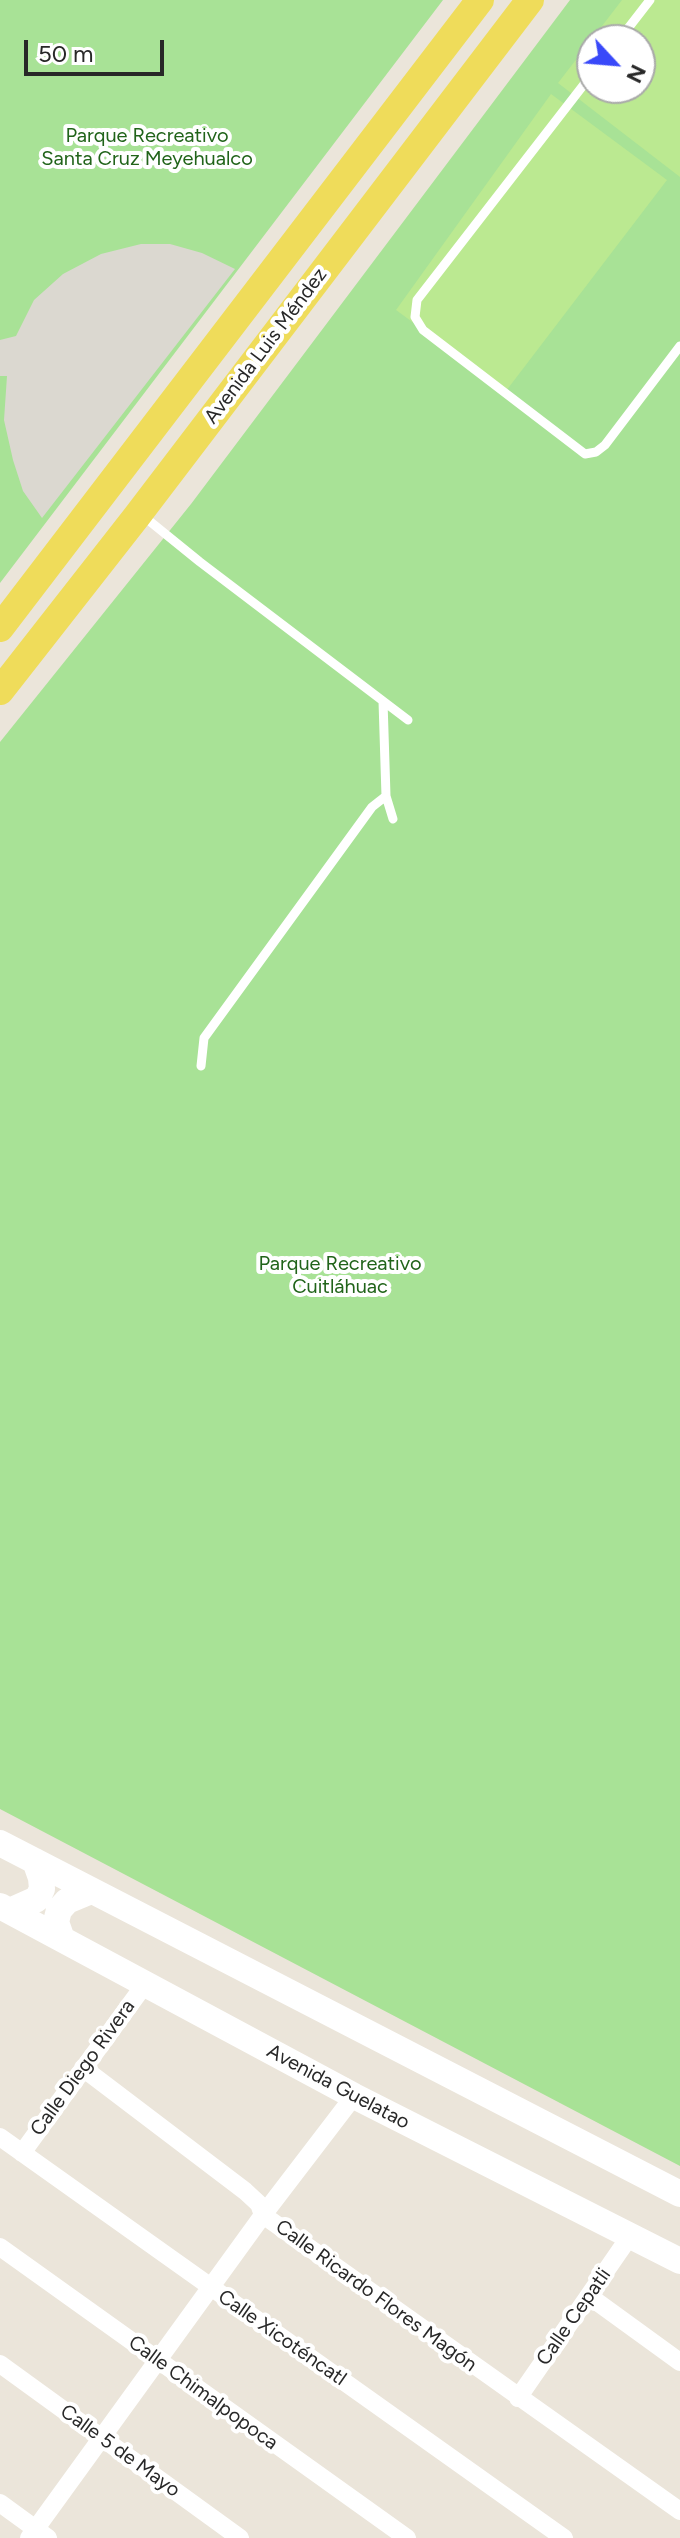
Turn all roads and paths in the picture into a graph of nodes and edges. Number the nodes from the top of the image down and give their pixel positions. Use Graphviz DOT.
graph roads {
  1 [pos="480,0"];
  2 [pos="530,0"];
  3 [pos="650,0"];
  4 [pos="631,24"];
  5 [pos="576,95"];
  6 [pos="680,346"];
  7 [pos="140,512"];
  8 [pos="75,530"];
  9 [pos="105,557"];
  10 [pos="7,619"];
  11 [pos="44,634"];
  12 [pos="0,691"];
  13 [pos="383,701"];
  14 [pos="408,720"];
  15 [pos="386,796"];
  16 [pos="393,819"];
  17 [pos="201,1066"];
  18 [pos="0,1843"];
  19 [pos="35,1861"];
  20 [pos="91,1891"];
  21 [pos="5,1908"];
  22 [pos="62,1939"];
  23 [pos="145,1984"];
  24 [pos="83,2068"];
  25 [pos="354,2096"];
  26 [pos="0,2137"];
  27 [pos="22,2153"];
  28 [pos="680,2194"];
  29 [pos="263,2215"];
  30 [pos="630,2236"];
  31 [pos="0,2247"];
  32 [pos="680,2261"];
  33 [pos="212,2288"];
  34 [pos="589,2296"];
  35 [pos="158,2361"];
  36 [pos="680,2362"];
  37 [pos="0,2364"];
  38 [pos="518,2398"];
  39 [pos="103,2439"];
  40 [pos="0,2503"];
  41 [pos="680,2511"];
  42 [pos="37,2535"];
  43 [pos="240,2538"];
  44 [pos="407,2538"];
  45 [pos="564,2538"];
  1 -- 8 [label="main road, Avenida Luis Méndez"];
  2 -- 7 [label="main road, Avenida Luis Méndez"];
  3 -- 4 [label="lane"];
  5 -- 6 [label="lane"];
  7 -- 9 [label="main road, Avenida Luis Méndez"];
  7 -- 13 [label="lane"];
  8 -- 9 [label="main road"];
  8 -- 10 [label="main road, Avenida Luis Méndez"];
  9 -- 11 [label="main road, Avenida Luis Méndez"];
  10 -- 11 [label="main road"];
  11 -- 12 [label="main road, Avenida Luis Méndez"];
  13 -- 14 [label="lane"];
  13 -- 15 [label="lane"];
  15 -- 16 [label="lane"];
  15 -- 17 [label="lane"];
  18 -- 19 [label="main road"];
  19 -- 20 [label="main road"];
  19 -- 21 [label="main road"];
  20 -- 22 [label="main road"];
  20 -- 28 [label="main road"];
  21 -- 22 [label="main road, Avenida Guelatao"];
  22 -- 23 [label="main road, Avenida Guelatao"];
  23 -- 24 [label="street, Calle Diego Rivera"];
  23 -- 25 [label="main road, Avenida Guelatao"];
  24 -- 27 [label="street, Calle Diego Rivera"];
  24 -- 29 [label="street, Calle Ricardo Flores Magón"];
  25 -- 29 [label="street"];
  25 -- 30 [label="main road, Avenida Guelatao"];
  26 -- 27 [label="street, Calle Xicoténcatl"];
  27 -- 33 [label="street, Calle Xicoténcatl"];
  29 -- 33 [label="street"];
  29 -- 38 [label="street, Calle Ricardo Flores Magón"];
  30 -- 32 [label="main road, Avenida Guelatao"];
  30 -- 34 [label="street, Calle Cepatli"];
  31 -- 35 [label="street, Calle Chimalpopoca"];
  33 -- 35 [label="street"];
  33 -- 45 [label="street, Calle Xicoténcatl"];
  34 -- 36 [label="street"];
  34 -- 38 [label="street, Calle Cepatli"];
  35 -- 39 [label="street"];
  35 -- 44 [label="street, Calle Chimalpopoca"];
  37 -- 39 [label="street, Calle 5 de Mayo"];
  38 -- 41 [label="street, Calle Ricardo Flores Magón"];
  39 -- 42 [label="street"];
  39 -- 43 [label="street, Calle 5 de Mayo"];
  40 -- 42 [label="street"];
}
